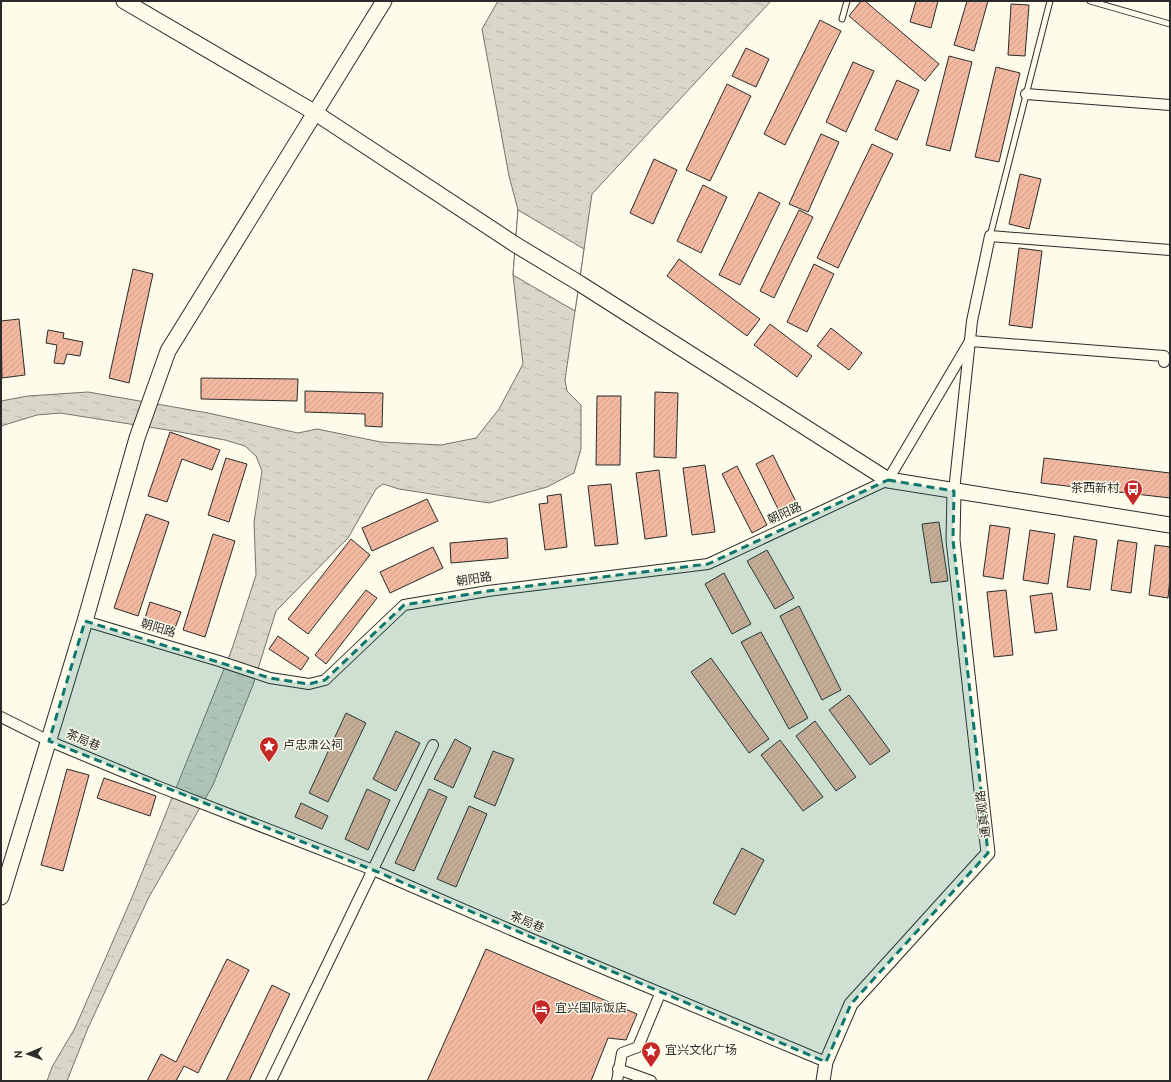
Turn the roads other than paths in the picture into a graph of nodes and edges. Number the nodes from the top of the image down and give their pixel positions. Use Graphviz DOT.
graph roads {
  1 [pos="124,1"];
  2 [pos="384,1"];
  3 [pos="847,1"];
  4 [pos="1050,1"];
  5 [pos="1090,1"];
  6 [pos="842,19"];
  7 [pos="1170,24"];
  8 [pos="1026,94"];
  9 [pos="1170,106"];
  10 [pos="314,112"];
  11 [pos="990,236"];
  12 [pos="1170,250"];
  13 [pos="970,341"];
  14 [pos="1164,362"];
  15 [pos="888,480"];
  16 [pos="954,491"];
  17 [pos="1170,526"];
  18 [pos="85,621"];
  19 [pos="1,717"];
  20 [pos="49,741"];
  21 [pos="433,745"];
  22 [pos="373,870"];
  23 [pos="1,897"];
  24 [pos="660,994"];
  25 [pos="826,1062"];
  26 [pos="618,1069"];
  27 [pos="272,1081"];
  28 [pos="617,1081"];
  29 [pos="651,1081"];
  30 [pos="822,1081"];
  1 -- 10 [label="main road"];
  2 -- 10 [label="main road"];
  3 -- 6 [label="lane"];
  4 -- 8 [label="lane"];
  5 -- 7 [label="lane"];
  8 -- 9 [label="street"];
  8 -- 11 [label="lane"];
  10 -- 15 [label="main road"];
  10 -- 18 [label="main road"];
  11 -- 12 [label="street"];
  11 -- 13 [label="street"];
  13 -- 14 [label="street"];
  13 -- 15 [label="street"];
  13 -- 16 [label="street"];
  15 -- 16 [label="main road"];
  15 -- 18 [label="street, 朝阳路"];
  16 -- 17 [label="main road"];
  16 -- 25 [label="street, 通真观路"];
  18 -- 20 [label="main road"];
  19 -- 20 [label="street, 茶局巷"];
  20 -- 22 [label="street, 茶局巷"];
  20 -- 23 [label="main road"];
  21 -- 22 [label="street"];
  22 -- 24 [label="street, 茶局巷"];
  22 -- 27 [label="street"];
  24 -- 25 [label="street, 茶局巷"];
  24 -- 26 [label="street"];
  25 -- 30 [label="street, 通真观路"];
  26 -- 28 [label="street"];
  26 -- 29 [label="street"];
}
